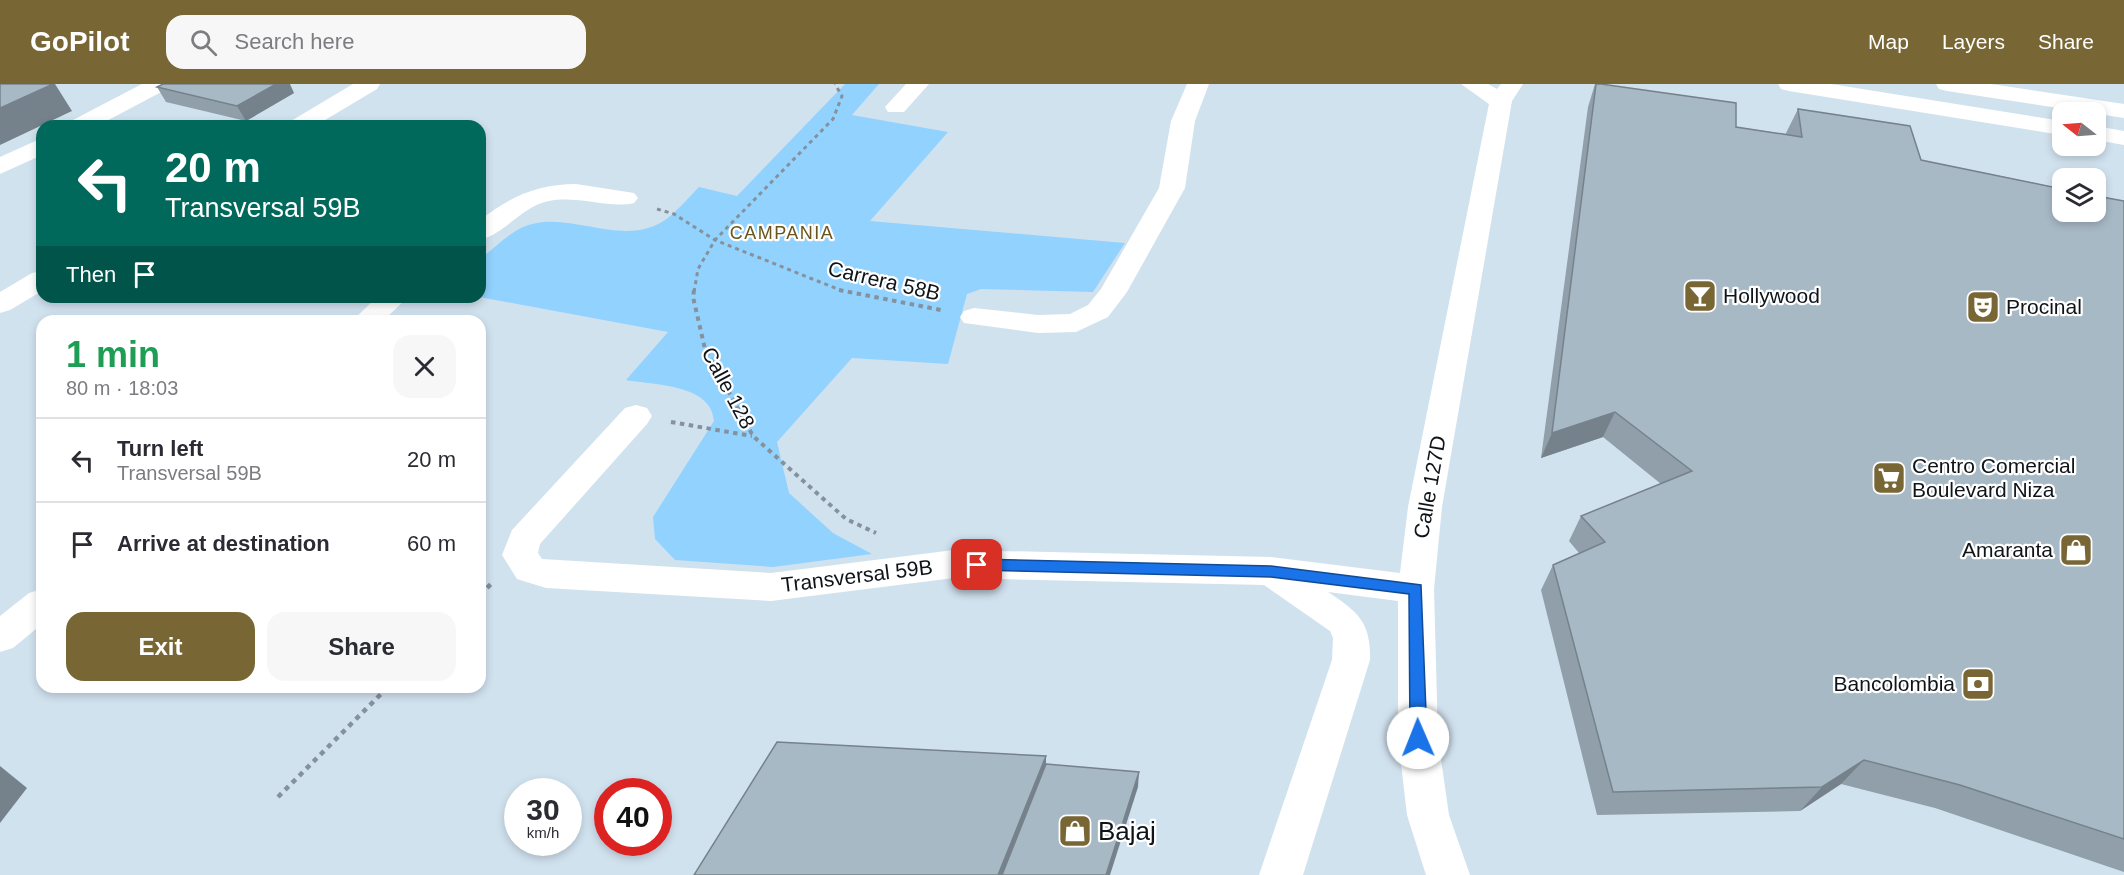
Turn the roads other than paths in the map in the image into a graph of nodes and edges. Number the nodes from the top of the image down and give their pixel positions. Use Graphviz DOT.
graph roads {
  1 [pos="159,84"];
  2 [pos="369,84"];
  3 [pos="918,84"];
  4 [pos="1198,84"];
  5 [pos="1472,84"];
  6 [pos="1789,84"];
  7 [pos="1947,84"];
  8 [pos="1503,90"];
  9 [pos="896,107"];
  10 [pos="2124,111"];
  11 [pos="90,120"];
  12 [pos="309,120"];
  13 [pos="2052,126"];
  14 [pos="2106,135"];
  15 [pos="2124,138"];
  16 [pos="36,148"];
  17 [pos="0,167"];
  18 [pos="625,198"];
  19 [pos="486,228"];
  20 [pos="36,283"];
  21 [pos="387,303"];
  22 [pos="0,304"];
  23 [pos="373,315"];
  24 [pos="974,317"];
  25 [pos="636,416"];
  26 [pos="1271,571"];
  27 [pos="1416,589"];
  28 [pos="36,608"];
  29 [pos="0,637"];
  30 [pos="1281,875"];
  31 [pos="1448,875"];
  1 -- 11 [label="street"];
  2 -- 12 [label="street"];
  3 -- 9 [label="street"];
  4 -- 24 [label="street"];
  5 -- 8 [label="street"];
  6 -- 13 [label="street"];
  7 -- 10 [label="street"];
  8 -- 27 [label="street, Calle 127D"];
  14 -- 15 [label="street"];
  16 -- 17 [label="street"];
  18 -- 19 [label="street"];
  20 -- 22 [label="street"];
  21 -- 23 [label="street"];
  25 -- 26 [label="street, Transversal 59B"];
  26 -- 27 [label="street, Transversal 59B"];
  26 -- 30 [label="street"];
  27 -- 31 [label="street, Calle 127D"];
  28 -- 29 [label="street"];
}
